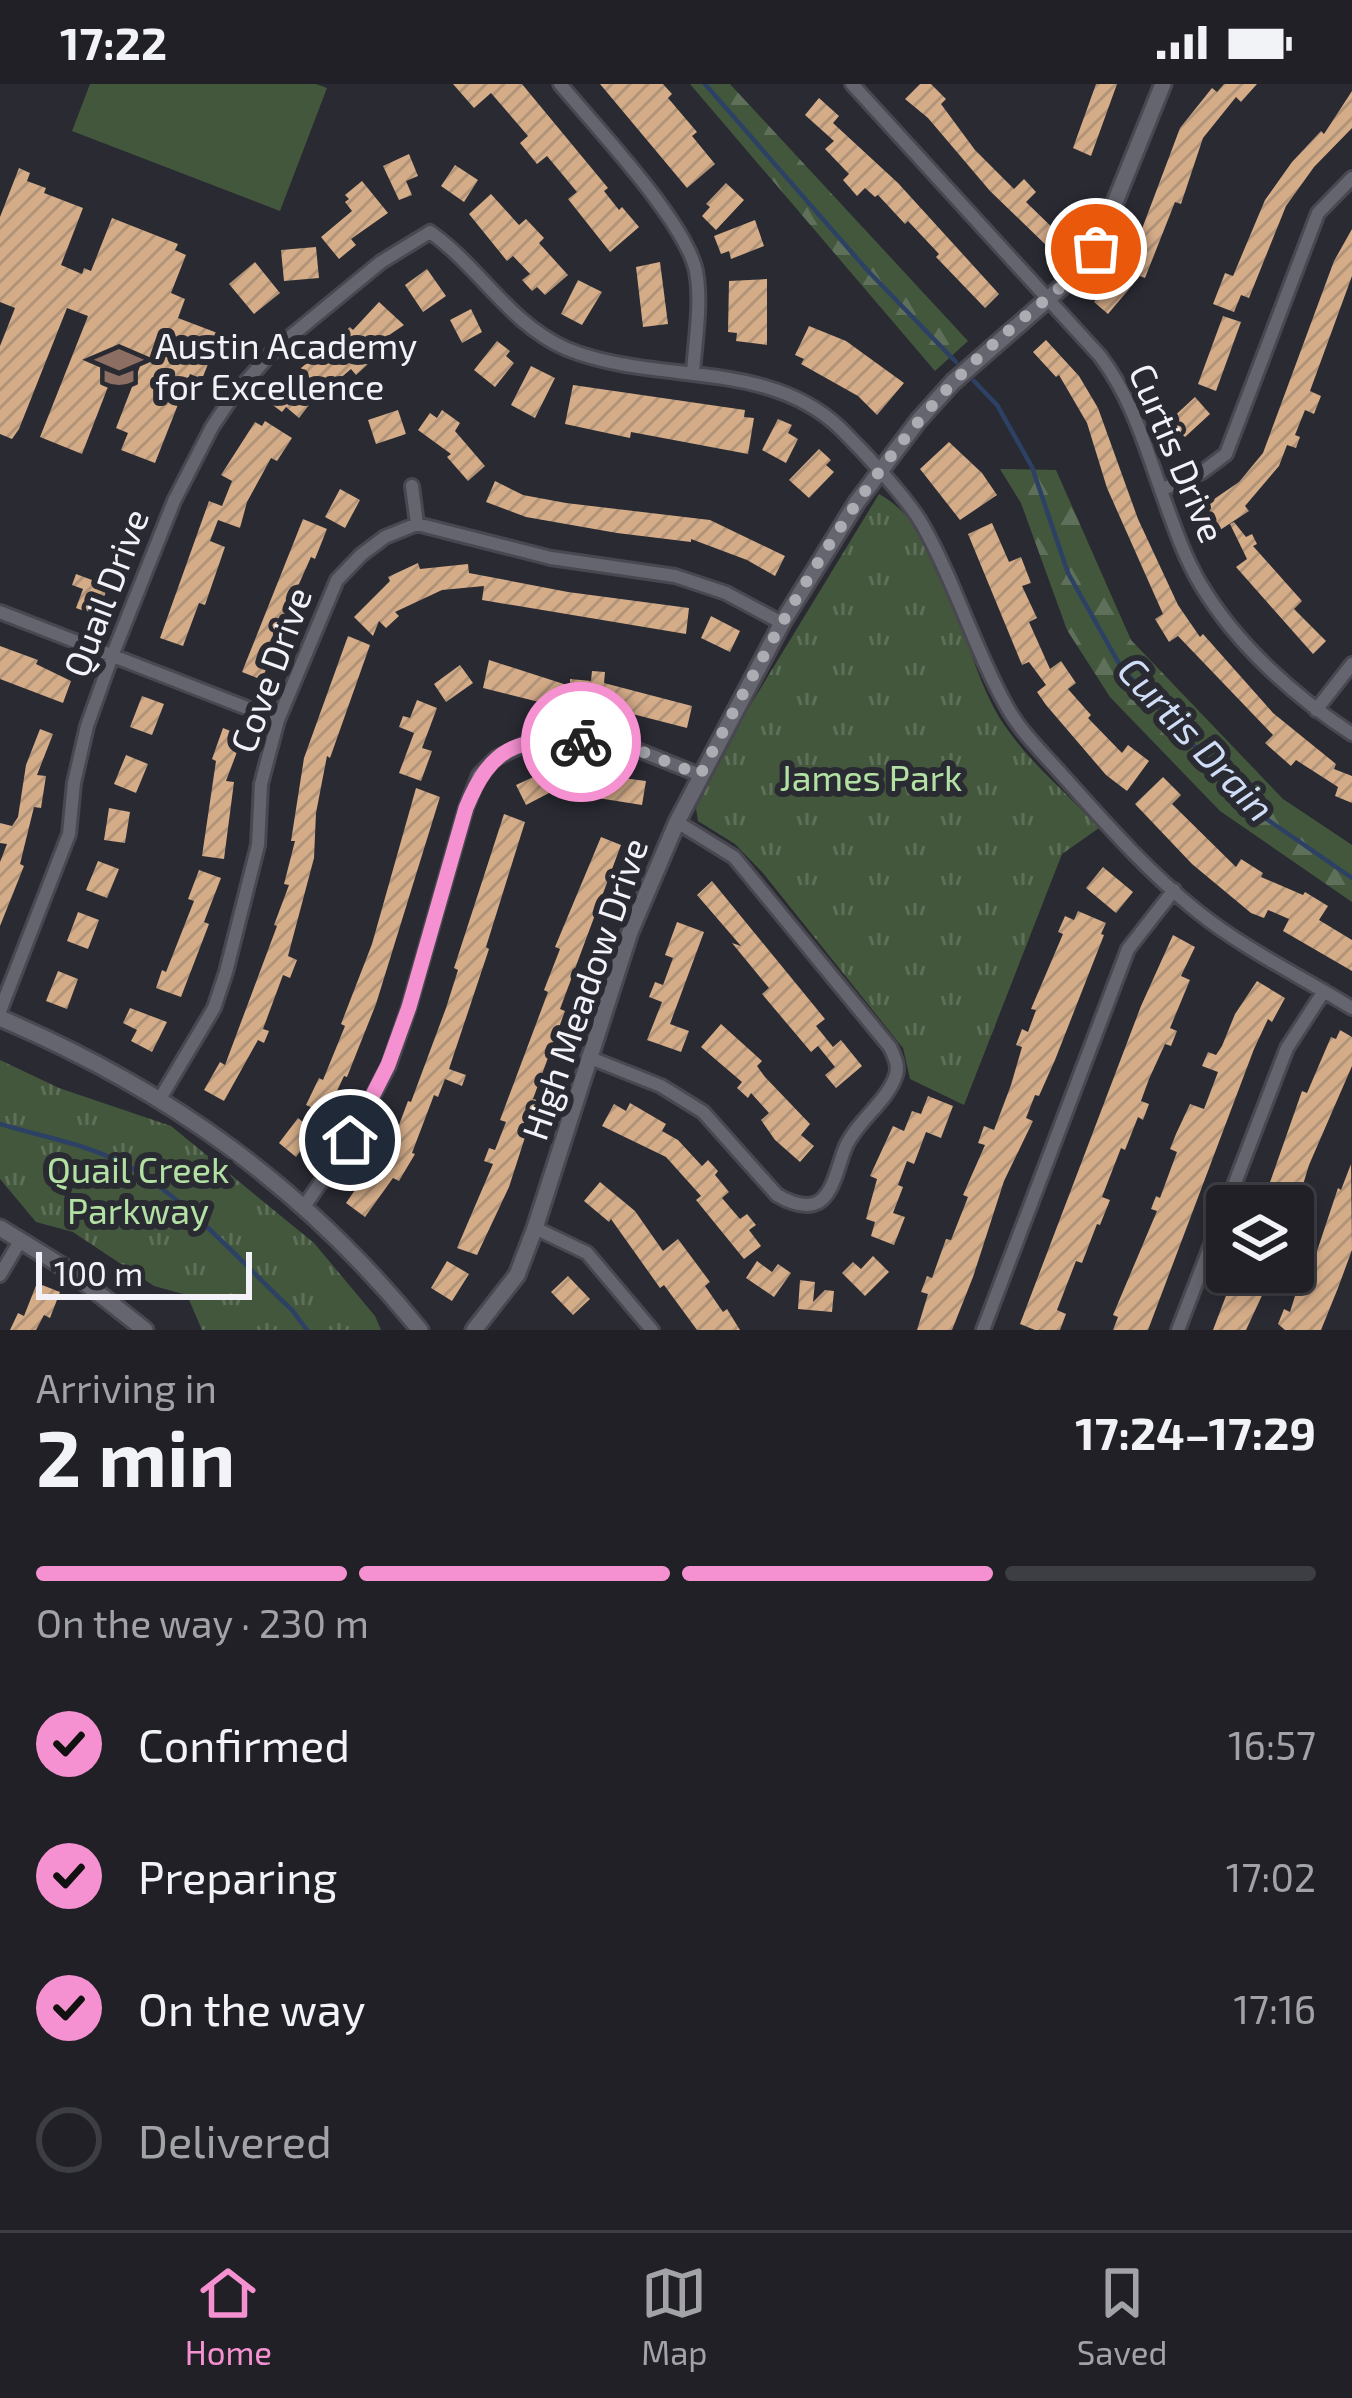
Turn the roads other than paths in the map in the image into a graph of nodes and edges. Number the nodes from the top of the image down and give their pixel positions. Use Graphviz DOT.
graph roads {
  1 [pos="560,84"];
  2 [pos="874,84"];
  3 [pos="1162,84"];
  4 [pos="856,90"];
  5 [pos="1352,178"];
  6 [pos="1047,298"];
  7 [pos="693,374"];
  8 [pos="878,472"];
  9 [pos="412,486"];
  10 [pos="1161,490"];
  11 [pos="417,524"];
  12 [pos="0,612"];
  13 [pos="782,623"];
  14 [pos="112,656"];
  15 [pos="1352,664"];
  16 [pos="1316,710"];
  17 [pos="278,720"];
  18 [pos="1352,734"];
  19 [pos="700,775"];
  20 [pos="677,822"];
  21 [pos="1174,890"];
  22 [pos="1324,991"];
  23 [pos="1352,1008"];
  24 [pos="0,1015"];
  25 [pos="588,1057"];
  26 [pos="161,1097"];
  27 [pos="303,1208"];
  28 [pos="0,1228"];
  29 [pos="535,1228"];
  30 [pos="20,1240"];
  31 [pos="0,1276"];
  32 [pos="145,1330"];
  33 [pos="420,1330"];
  34 [pos="474,1330"];
  35 [pos="652,1330"];
  36 [pos="983,1330"];
  37 [pos="1178,1330"];
  1 -- 7 [label="street"];
  2 -- 4 [label="street"];
  3 -- 6 [label="street, High Meadow Drive"];
  4 -- 6 [label="street, Curtis Drive"];
  5 -- 10 [label="street"];
  6 -- 8 [label="street, High Meadow Drive"];
  6 -- 10 [label="street, Curtis Drive"];
  7 -- 8 [label="street"];
  7 -- 14 [label="street, Quail Drive"];
  8 -- 13 [label="street, High Meadow Drive"];
  8 -- 21 [label="street"];
  9 -- 11 [label="street"];
  10 -- 16 [label="street, Curtis Drive"];
  11 -- 13 [label="street"];
  11 -- 17 [label="street, Cove Drive"];
  12 -- 14 [label="street"];
  13 -- 19 [label="street, High Meadow Drive"];
  14 -- 17 [label="street"];
  14 -- 24 [label="street, Quail Drive"];
  15 -- 16 [label="street"];
  16 -- 18 [label="street, Curtis Drive"];
  17 -- 26 [label="street, Cove Drive"];
  19 -- 20 [label="street, High Meadow Drive"];
  19 -- 27 [label="street"];
  20 -- 25 [label="street, High Meadow Drive"];
  20 -- 25 [label="street"];
  21 -- 22 [label="street"];
  21 -- 36 [label="street"];
  22 -- 23 [label="street"];
  22 -- 37 [label="street"];
  24 -- 26 [label="street"];
  25 -- 29 [label="street, High Meadow Drive"];
  26 -- 27 [label="street"];
  27 -- 33 [label="street"];
  28 -- 30 [label="street"];
  29 -- 34 [label="street, High Meadow Drive"];
  29 -- 35 [label="street"];
  30 -- 31 [label="street"];
  30 -- 32 [label="street"];
}
